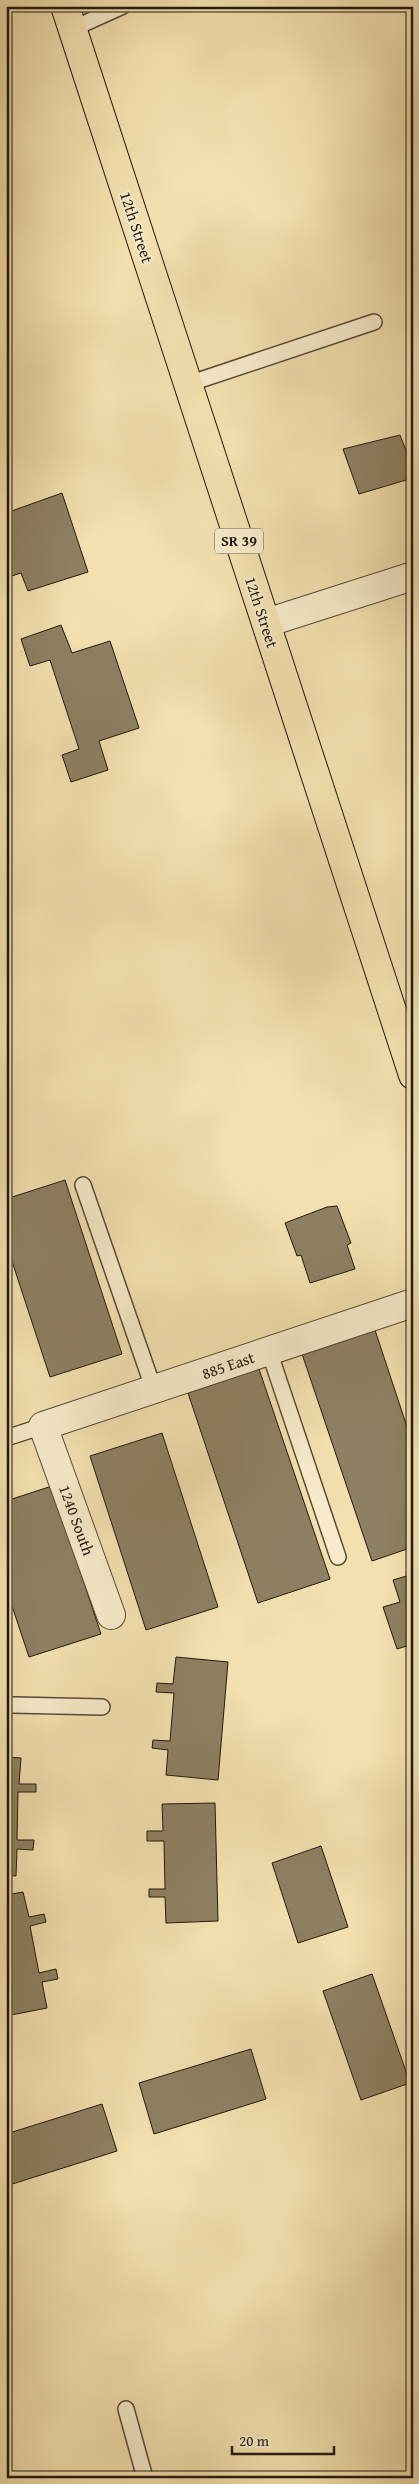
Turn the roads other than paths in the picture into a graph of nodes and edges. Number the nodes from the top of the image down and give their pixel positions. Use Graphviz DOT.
graph roads {
  1 [pos="123,6"];
  2 [pos="68,18"];
  3 [pos="374,322"];
  4 [pos="188,384"];
  5 [pos="413,576"];
  6 [pos="266,623"];
  7 [pos="413,1075"];
  8 [pos="82,1185"];
  9 [pos="413,1303"];
  10 [pos="269,1351"];
  11 [pos="154,1390"];
  12 [pos="43,1426"];
  13 [pos="6,1438"];
  14 [pos="338,1557"];
  15 [pos="111,1615"];
  16 [pos="13,1705"];
  17 [pos="102,1707"];
  18 [pos="126,2409"];
  19 [pos="145,2478"];
  1 -- 2 [label="lane"];
  2 -- 4 [label="main road, 12th Street / SR 39"];
  3 -- 4 [label="lane"];
  4 -- 6 [label="main road, 12th Street / SR 39"];
  5 -- 6 [label="street"];
  6 -- 7 [label="main road, 12th Street / SR 39"];
  8 -- 11 [label="lane"];
  9 -- 10 [label="street, 885 East"];
  10 -- 11 [label="street, 885 East"];
  10 -- 14 [label="lane"];
  11 -- 12 [label="street, 885 East"];
  12 -- 13 [label="lane"];
  12 -- 15 [label="street, 1240 South"];
  16 -- 17 [label="lane"];
  18 -- 19 [label="lane"];
}
